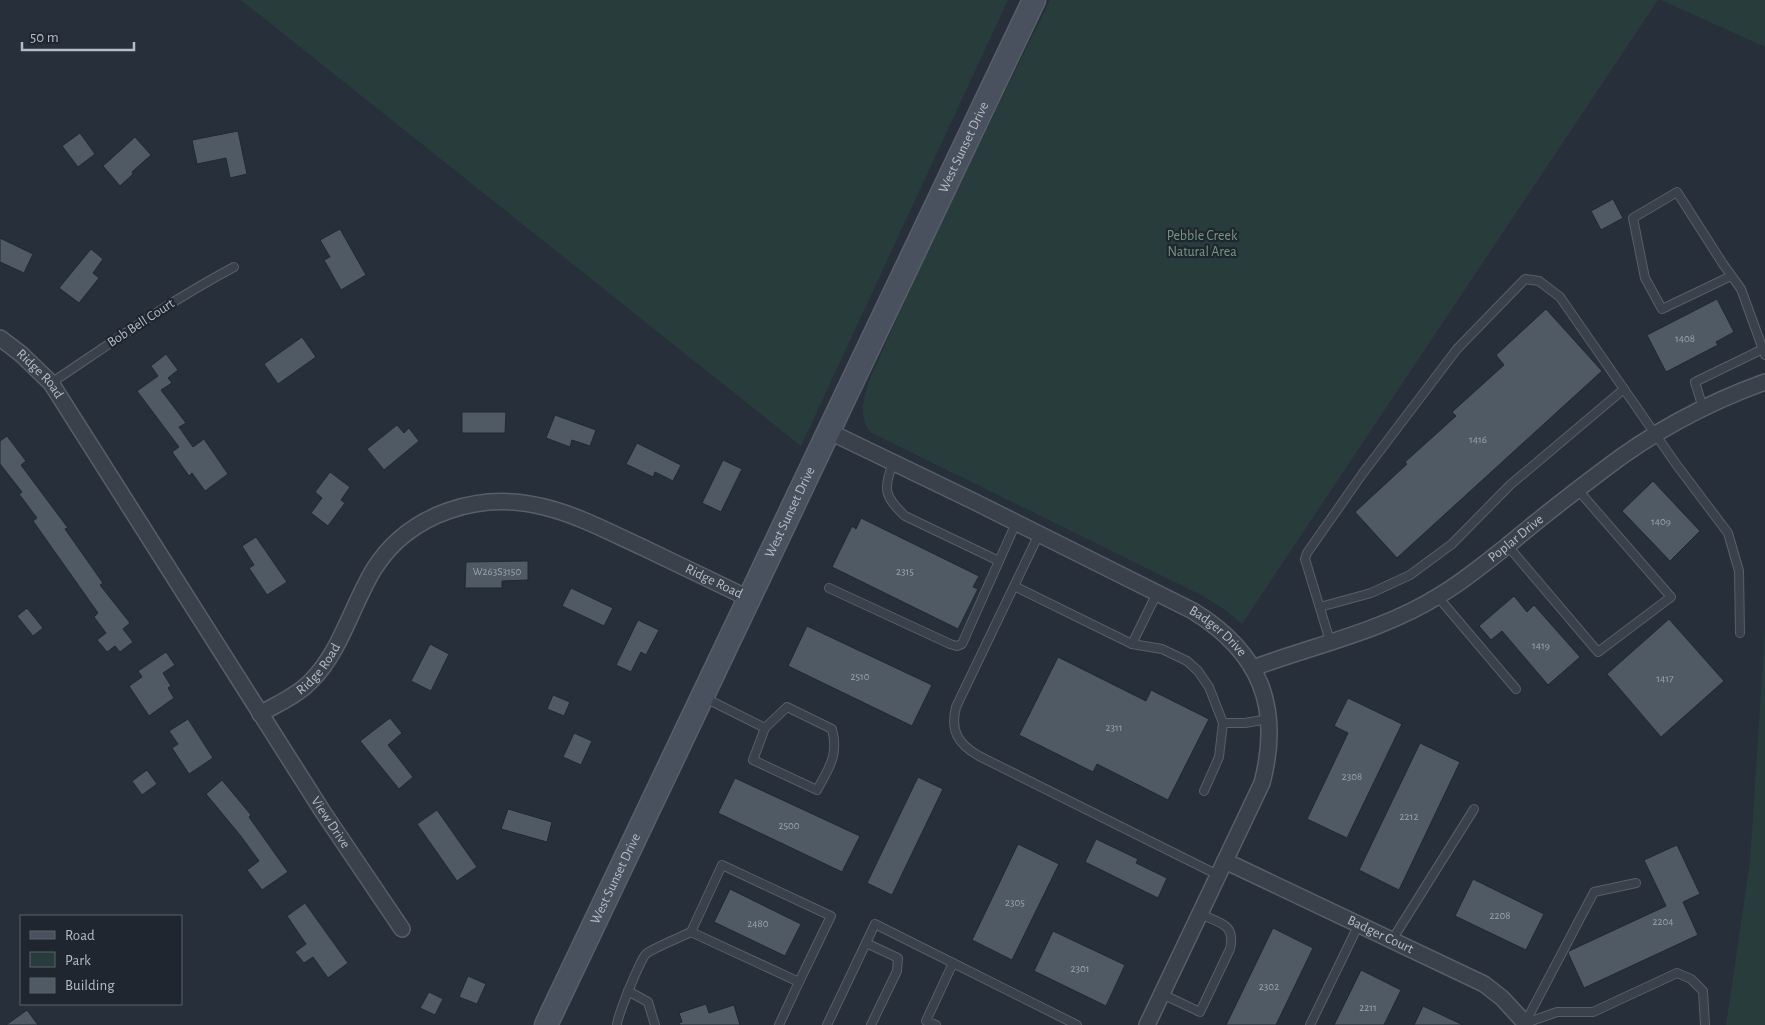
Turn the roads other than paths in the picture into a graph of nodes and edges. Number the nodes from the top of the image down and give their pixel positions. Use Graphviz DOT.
graph roads {
  1 [pos="1034,0"];
  2 [pos="234,267"];
  3 [pos="1731,276"];
  4 [pos="0,338"];
  5 [pos="1764,352"];
  6 [pos="1765,382"];
  7 [pos="51,383"];
  8 [pos="1624,389"];
  9 [pos="1703,408"];
  10 [pos="828,431"];
  11 [pos="1656,435"];
  12 [pos="893,462"];
  13 [pos="1578,490"];
  14 [pos="1016,523"];
  15 [pos="1039,534"];
  16 [pos="1507,546"];
  17 [pos="998,561"];
  18 [pos="1014,586"];
  19 [pos="829,588"];
  20 [pos="1157,593"];
  21 [pos="1438,597"];
  22 [pos="748,598"];
  23 [pos="1320,607"];
  24 [pos="1740,633"];
  25 [pos="1330,641"];
  26 [pos="1132,644"];
  27 [pos="1253,668"];
  28 [pos="1516,689"];
  29 [pos="702,696"];
  30 [pos="260,714"];
  31 [pos="1268,719"];
  32 [pos="1223,723"];
  33 [pos="765,728"];
  34 [pos="1204,791"];
  35 [pos="1474,809"];
  36 [pos="1225,861"];
  37 [pos="1218,875"];
  38 [pos="1636,883"];
  39 [pos="1200,914"];
  40 [pos="1359,924"];
  41 [pos="402,929"];
  42 [pos="691,932"];
  43 [pos="1392,940"];
  44 [pos="866,943"];
  45 [pos="953,963"];
  46 [pos="799,982"];
  47 [pos="628,992"];
  48 [pos="1162,994"];
  49 [pos="925,1023"];
  50 [pos="546,1025"];
  51 [pos="617,1025"];
  52 [pos="655,1025"];
  53 [pos="779,1025"];
  54 [pos="827,1025"];
  55 [pos="871,1025"];
  56 [pos="936,1025"];
  57 [pos="1077,1025"];
  58 [pos="1147,1025"];
  59 [pos="1310,1025"];
  60 [pos="1524,1025"];
  61 [pos="1705,1025"];
  1 -- 10 [label="main road, West Sunset Drive"];
  2 -- 7 [label="lane, Bob Bell Court"];
  3 -- 3 [label="lane"];
  3 -- 5 [label="lane"];
  4 -- 7 [label="street, Ridge Road"];
  5 -- 9 [label="lane"];
  6 -- 9 [label="street, Poplar Drive"];
  7 -- 30 [label="street, Ridge Road"];
  8 -- 11 [label="lane"];
  8 -- 23 [label="lane"];
  8 -- 23 [label="lane"];
  9 -- 11 [label="street, Poplar Drive"];
  10 -- 12 [label="street, Badger Drive"];
  10 -- 22 [label="main road, West Sunset Drive"];
  11 -- 13 [label="street, Poplar Drive"];
  11 -- 24 [label="lane"];
  12 -- 14 [label="street, Badger Drive"];
  12 -- 17 [label="lane"];
  13 -- 16 [label="street, Poplar Drive"];
  13 -- 16 [label="lane"];
  14 -- 15 [label="street, Badger Drive"];
  14 -- 17 [label="lane"];
  15 -- 18 [label="lane"];
  15 -- 20 [label="street, Badger Drive"];
  16 -- 21 [label="street, Poplar Drive"];
  17 -- 19 [label="lane"];
  18 -- 26 [label="lane"];
  18 -- 37 [label="lane"];
  20 -- 26 [label="lane"];
  20 -- 27 [label="street, Badger Drive"];
  21 -- 25 [label="street, Poplar Drive"];
  21 -- 28 [label="lane"];
  22 -- 29 [label="main road, West Sunset Drive"];
  22 -- 30 [label="street, Ridge Road"];
  23 -- 25 [label="lane"];
  25 -- 27 [label="street, Poplar Drive"];
  26 -- 32 [label="lane"];
  27 -- 31 [label="street, Badger Drive"];
  29 -- 33 [label="lane"];
  29 -- 50 [label="main road, West Sunset Drive"];
  30 -- 41 [label="street, View Drive"];
  31 -- 32 [label="lane"];
  31 -- 36 [label="street, Badger Drive"];
  32 -- 34 [label="lane"];
  33 -- 33 [label="lane"];
  35 -- 43 [label="lane"];
  36 -- 37 [label="street, Badger Drive"];
  36 -- 40 [label="street, Badger Court"];
  37 -- 39 [label="street, Badger Drive"];
  38 -- 60 [label="lane"];
  39 -- 48 [label="street, Badger Drive"];
  39 -- 48 [label="lane"];
  40 -- 43 [label="street, Badger Court"];
  40 -- 59 [label="lane"];
  42 -- 46 [label="lane"];
  42 -- 46 [label="lane"];
  42 -- 47 [label="lane"];
  43 -- 60 [label="street, Badger Court"];
  44 -- 45 [label="lane"];
  44 -- 54 [label="lane"];
  44 -- 55 [label="lane"];
  45 -- 49 [label="lane"];
  45 -- 57 [label="lane"];
  46 -- 53 [label="lane"];
  47 -- 51 [label="lane"];
  47 -- 52 [label="lane"];
  48 -- 58 [label="street, Badger Drive"];
  49 -- 56 [label="lane"];
  60 -- 61 [label="lane"];
}
